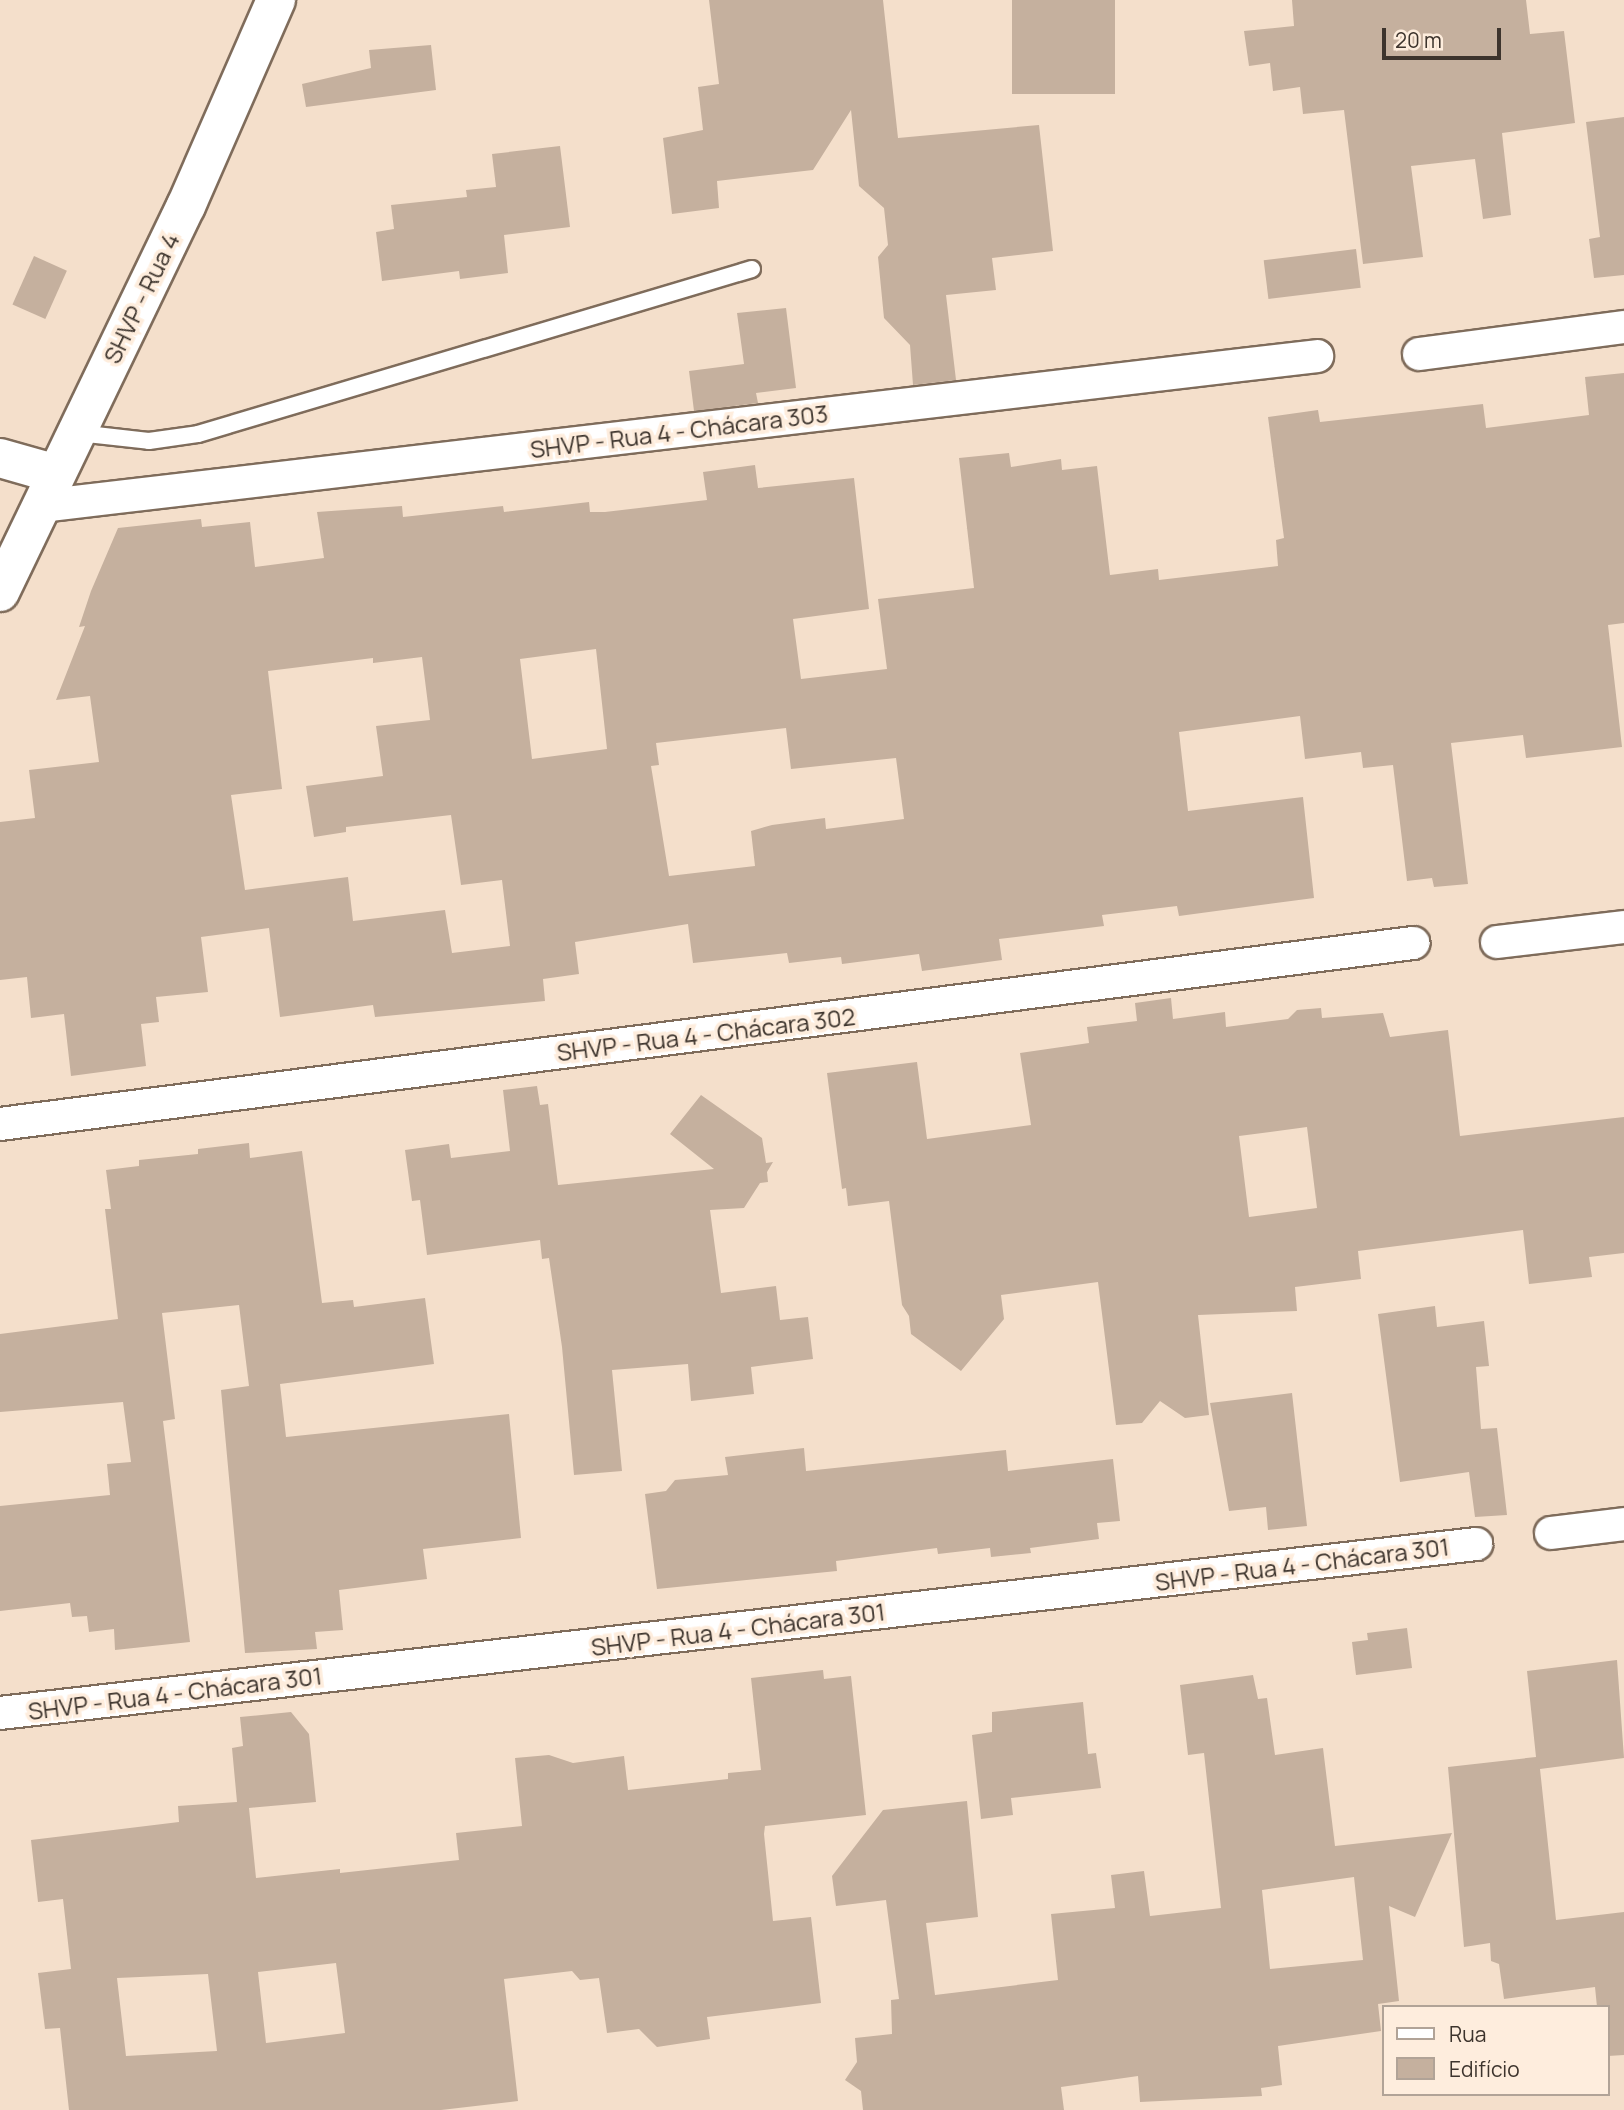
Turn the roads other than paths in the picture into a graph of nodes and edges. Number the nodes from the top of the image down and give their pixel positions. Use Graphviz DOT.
graph roads {
  1 [pos="276,0"];
  2 [pos="752,269"];
  3 [pos="1624,327"];
  4 [pos="1419,354"];
  5 [pos="1317,356"];
  6 [pos="76,433"];
  7 [pos="0,458"];
  8 [pos="48,490"];
  9 [pos="0,592"];
  10 [pos="1624,927"];
  11 [pos="1497,942"];
  12 [pos="1413,943"];
  13 [pos="0,1124"];
  14 [pos="1624,1524"];
  15 [pos="1551,1533"];
  16 [pos="1476,1544"];
  17 [pos="0,1713"];
  1 -- 6 [label="street, SHVP - Rua 4"];
  2 -- 6 [label="lane"];
  3 -- 4 [label="street"];
  5 -- 8 [label="street, SHVP - Rua 4 - Chácara 303"];
  6 -- 8 [label="street, SHVP - Rua 4"];
  7 -- 8 [label="street"];
  8 -- 9 [label="street, SHVP - Rua 4"];
  10 -- 11 [label="street"];
  12 -- 13 [label="street, SHVP - Rua 4 - Chácara 302"];
  14 -- 15 [label="street"];
  16 -- 17 [label="street, SHVP - Rua 4 - Chácara 301"];
}
